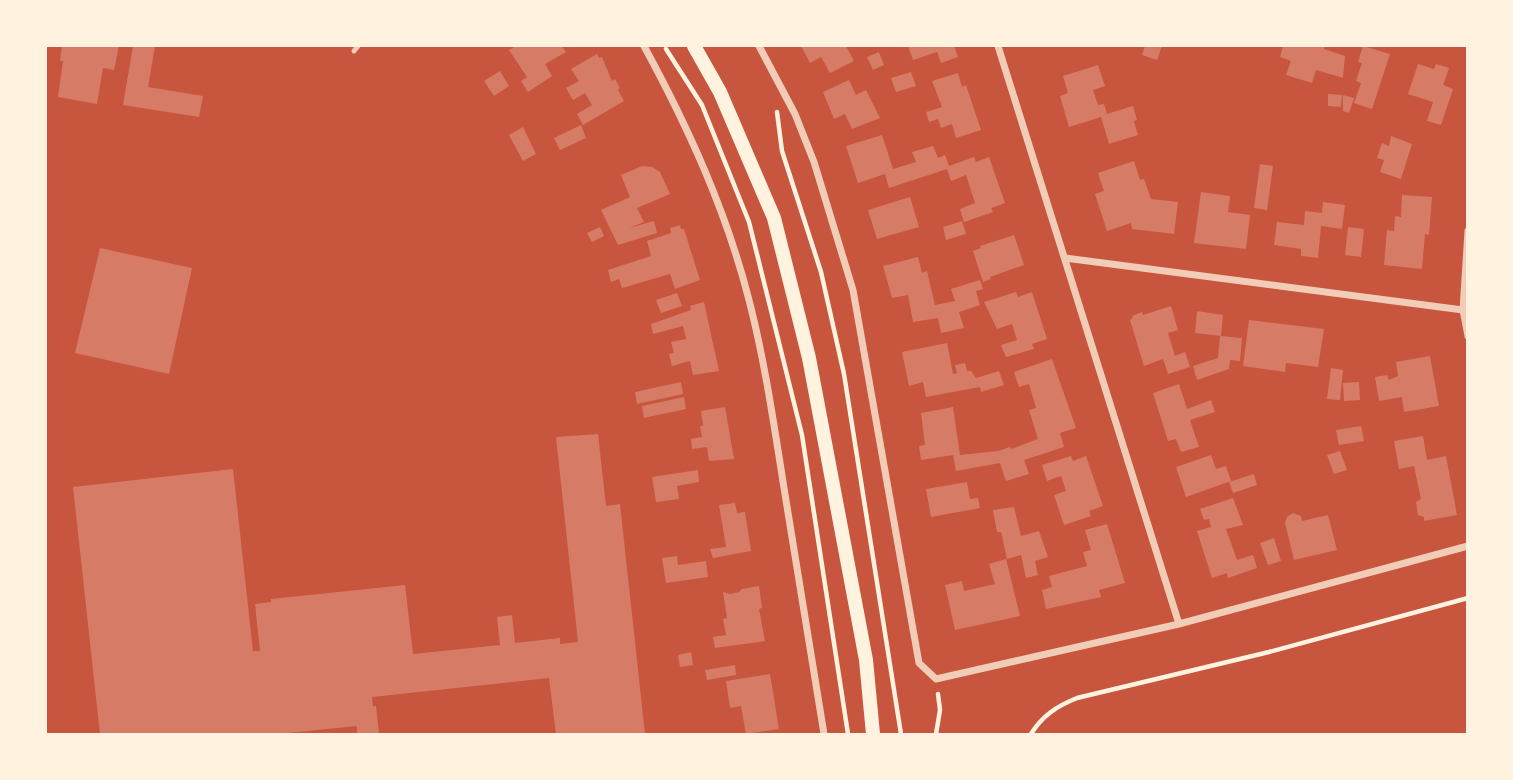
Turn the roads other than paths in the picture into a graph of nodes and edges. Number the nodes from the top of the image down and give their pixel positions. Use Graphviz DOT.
graph roads {
  1 [pos="644,46"];
  2 [pos="694,46"];
  3 [pos="759,46"];
  4 [pos="998,46"];
  5 [pos="1468,231"];
  6 [pos="1065,258"];
  7 [pos="1463,310"];
  8 [pos="1468,336"];
  9 [pos="1468,546"];
  10 [pos="1179,624"];
  11 [pos="873,733"];
  12 [pos="824,734"];
  1 -- 12 [label="street"];
  2 -- 11 [label="main road"];
  3 -- 10 [label="street"];
  4 -- 6 [label="street"];
  5 -- 7 [label="street"];
  6 -- 7 [label="street"];
  6 -- 10 [label="street"];
  7 -- 8 [label="street"];
  9 -- 10 [label="street"];
}
